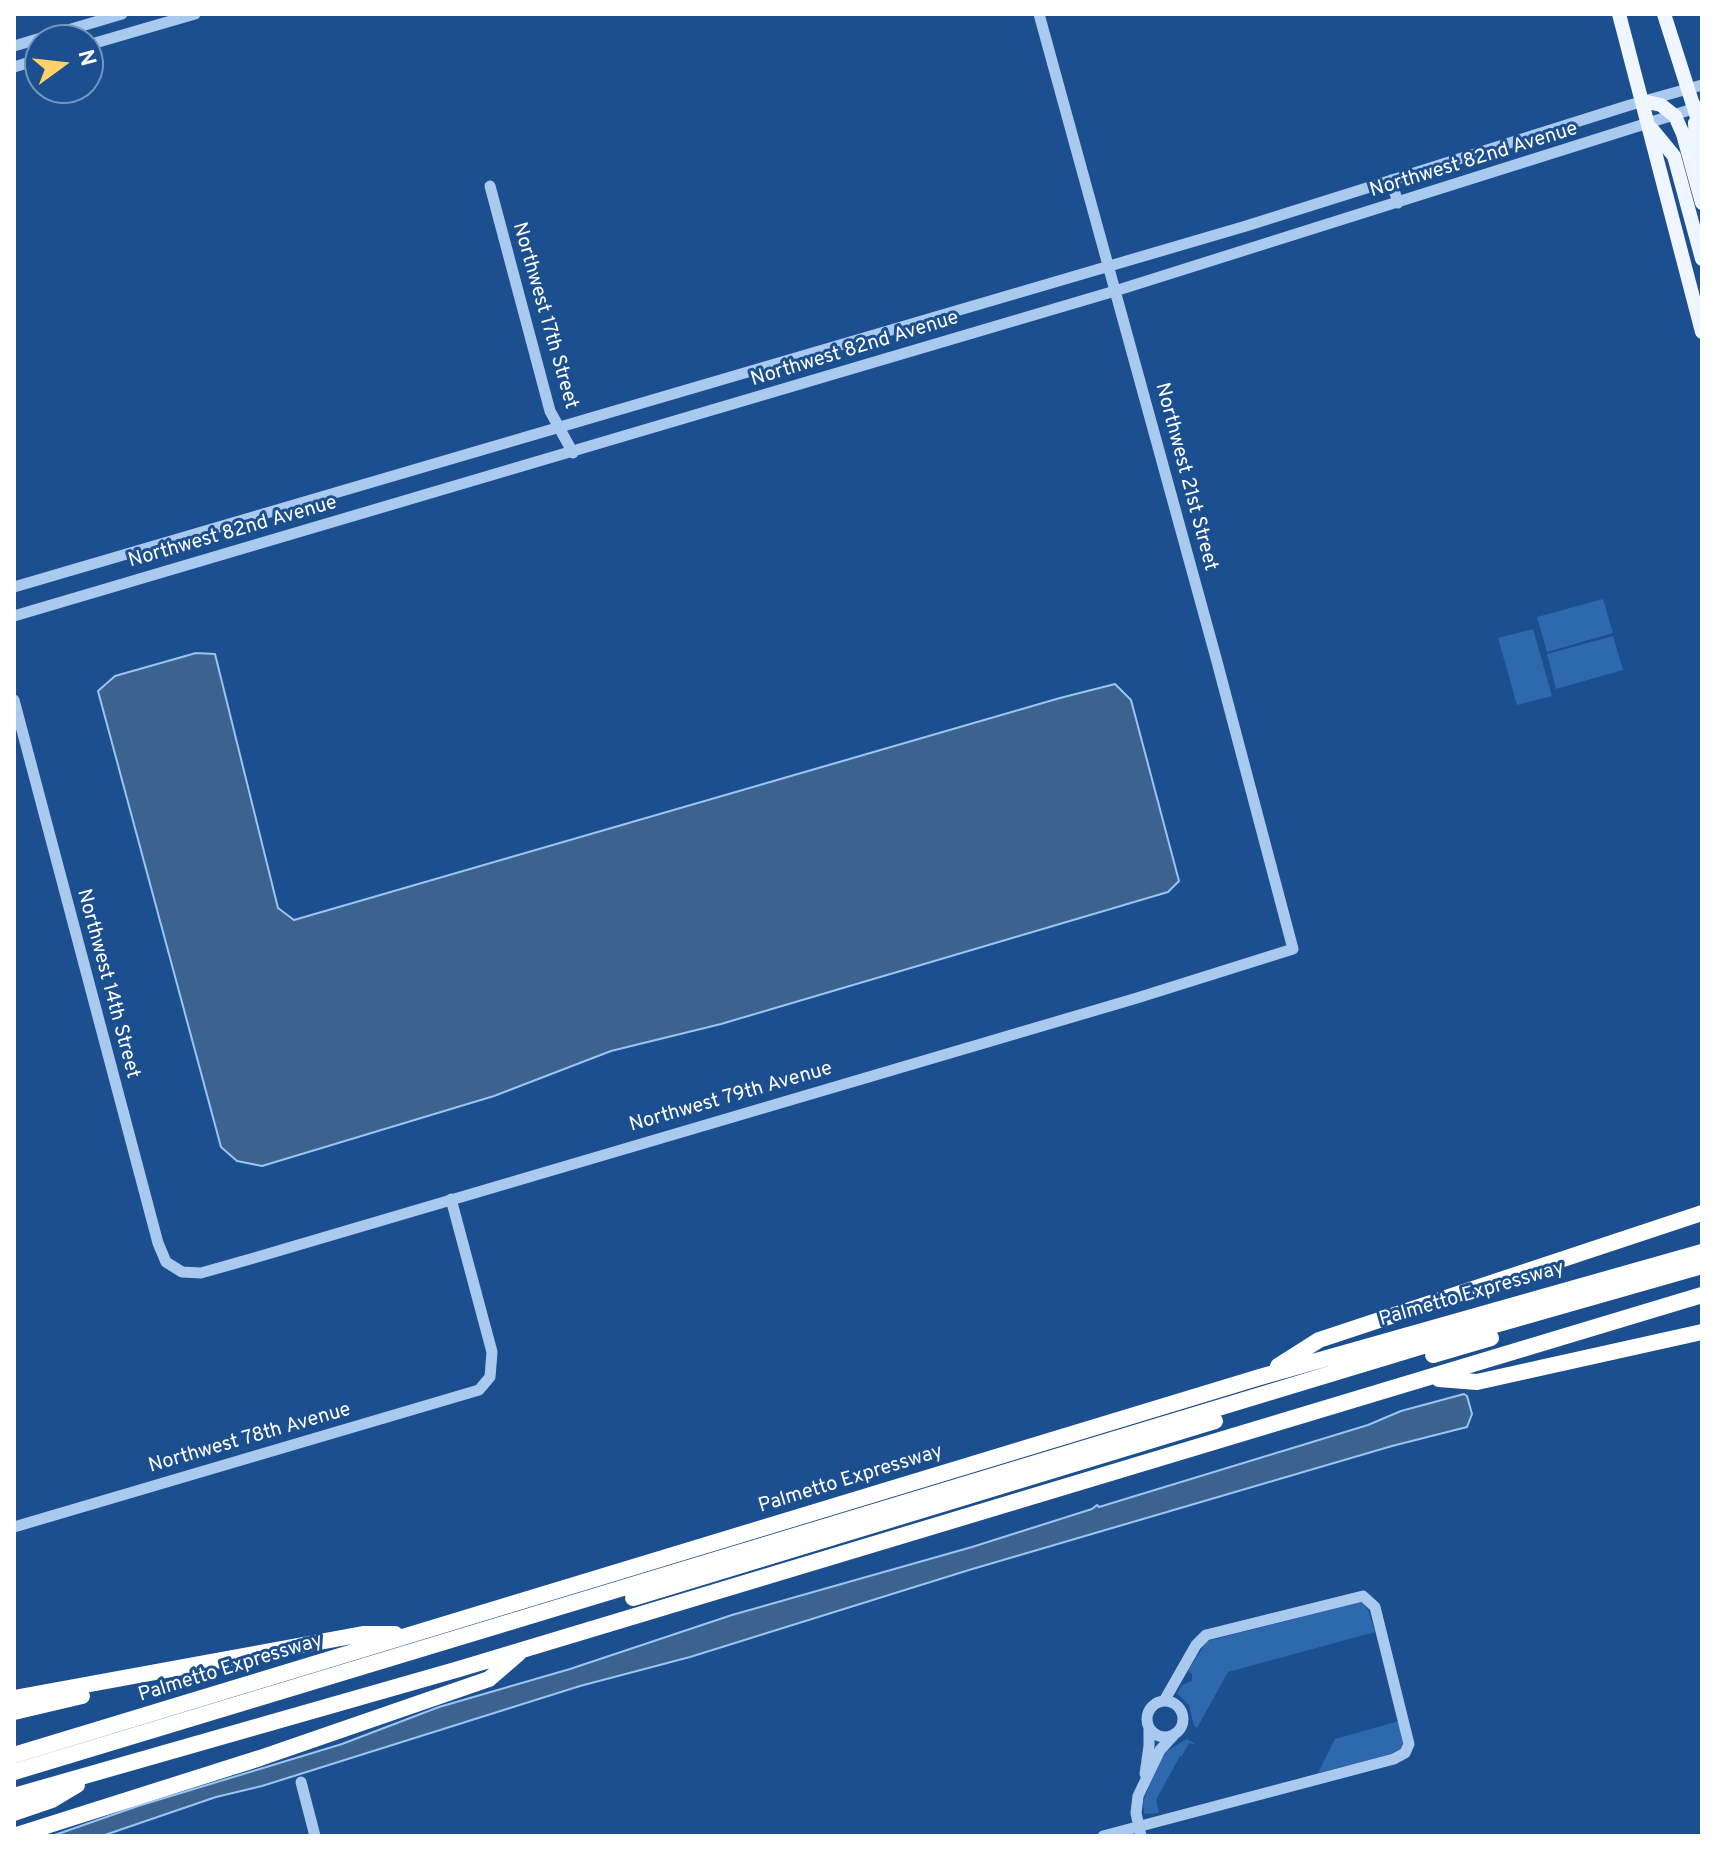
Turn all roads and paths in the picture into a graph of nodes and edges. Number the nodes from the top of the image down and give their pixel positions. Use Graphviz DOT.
graph roads {
  1 [pos="122,14"];
  2 [pos="195,14"];
  3 [pos="1039,14"];
  4 [pos="1619,14"];
  5 [pos="1664,14"];
  6 [pos="104,40"];
  7 [pos="14,46"];
  8 [pos="1695,87"];
  9 [pos="1643,101"];
  10 [pos="1698,108"];
  11 [pos="1675,116"];
  12 [pos="1648,125"];
  13 [pos="1702,133"];
  14 [pos="1702,162"];
  15 [pos="1391,180"];
  16 [pos="490,186"];
  17 [pos="1398,203"];
  18 [pos="1702,203"];
  19 [pos="1702,259"];
  20 [pos="1108,266"];
  21 [pos="1115,291"];
  22 [pos="1702,332"];
  23 [pos="558,429"];
  24 [pos="573,453"];
  25 [pos="14,587"];
  26 [pos="14,616"];
  27 [pos="14,700"];
  28 [pos="1293,949"];
  29 [pos="451,1199"];
  30 [pos="1702,1213"];
  31 [pos="1702,1252"];
  32 [pos="1702,1266"];
  33 [pos="177,1271"];
  34 [pos="1702,1277"];
  35 [pos="1702,1295"];
  36 [pos="1702,1332"];
  37 [pos="1260,1377"];
  38 [pos="1430,1378"];
  39 [pos="14,1527"];
  40 [pos="413,1634"];
  41 [pos="525,1649"];
  42 [pos="156,1674"];
  43 [pos="14,1698"];
  44 [pos="1164,1701"];
  45 [pos="14,1712"];
  46 [pos="1149,1728"];
  47 [pos="1175,1734"];
  48 [pos="15,1755"];
  49 [pos="14,1772"];
  50 [pos="95,1774"];
  51 [pos="14,1782"];
  52 [pos="301,1782"];
  53 [pos="1142,1786"];
  54 [pos="14,1796"];
  55 [pos="14,1813"];
  56 [pos="1140,1832"];
  57 [pos="14,1836"];
  58 [pos="315,1836"];
  59 [pos="1103,1836"];
  1 -- 7 [label="street"];
  2 -- 6 [label="street"];
  3 -- 20 [label="street, Northwest 21st Street"];
  4 -- 9 [label="main road"];
  5 -- 8 [label="main road"];
  8 -- 9 [label="street, Northwest 82nd Avenue"];
  8 -- 10 [label="main road"];
  9 -- 11 [label="main road"];
  9 -- 12 [label="main road"];
  9 -- 15 [label="street, Northwest 82nd Avenue"];
  10 -- 11 [label="street, Northwest 82nd Avenue"];
  10 -- 13 [label="main road"];
  10 -- 14 [label="main road"];
  11 -- 12 [label="street, Northwest 82nd Avenue"];
  11 -- 18 [label="main road"];
  12 -- 17 [label="street, Northwest 82nd Avenue"];
  12 -- 19 [label="main road"];
  12 -- 22 [label="main road"];
  15 -- 17 [label="street"];
  15 -- 20 [label="street, Northwest 82nd Avenue"];
  16 -- 23 [label="street, Northwest 17th Street"];
  17 -- 21 [label="street, Northwest 82nd Avenue"];
  20 -- 21 [label="street, Northwest 21st Street"];
  20 -- 23 [label="street, Northwest 82nd Avenue"];
  21 -- 24 [label="street, Northwest 82nd Avenue"];
  21 -- 28 [label="street, Northwest 21st Street"];
  23 -- 24 [label="street, Northwest 17th Street"];
  23 -- 25 [label="street, Northwest 82nd Avenue"];
  24 -- 26 [label="street, Northwest 82nd Avenue"];
  27 -- 33 [label="street, Northwest 14th Street"];
  28 -- 29 [label="street, Northwest 79th Avenue"];
  29 -- 33 [label="street, Northwest 79th Avenue"];
  29 -- 39 [label="street, Northwest 78th Avenue"];
  30 -- 37 [label="highway"];
  31 -- 37 [label="highway, Palmetto Expressway"];
  32 -- 49 [label="highway"];
  34 -- 51 [label="highway"];
  35 -- 38 [label="highway"];
  36 -- 38 [label="highway"];
  37 -- 40 [label="highway, Palmetto Expressway"];
  38 -- 41 [label="highway"];
  40 -- 42 [label="highway"];
  40 -- 48 [label="highway, Palmetto Expressway"];
  41 -- 50 [label="highway"];
  41 -- 57 [label="highway"];
  42 -- 43 [label="highway"];
  42 -- 45 [label="highway"];
  44 -- 46 [label="street"];
  44 -- 47 [label="street"];
  44 -- 56 [label="street"];
  46 -- 47 [label="street"];
  46 -- 53 [label="street"];
  47 -- 53 [label="street"];
  50 -- 54 [label="highway"];
  50 -- 55 [label="highway"];
  52 -- 58 [label="street"];
  53 -- 56 [label="street"];
  56 -- 59 [label="street"];
}
